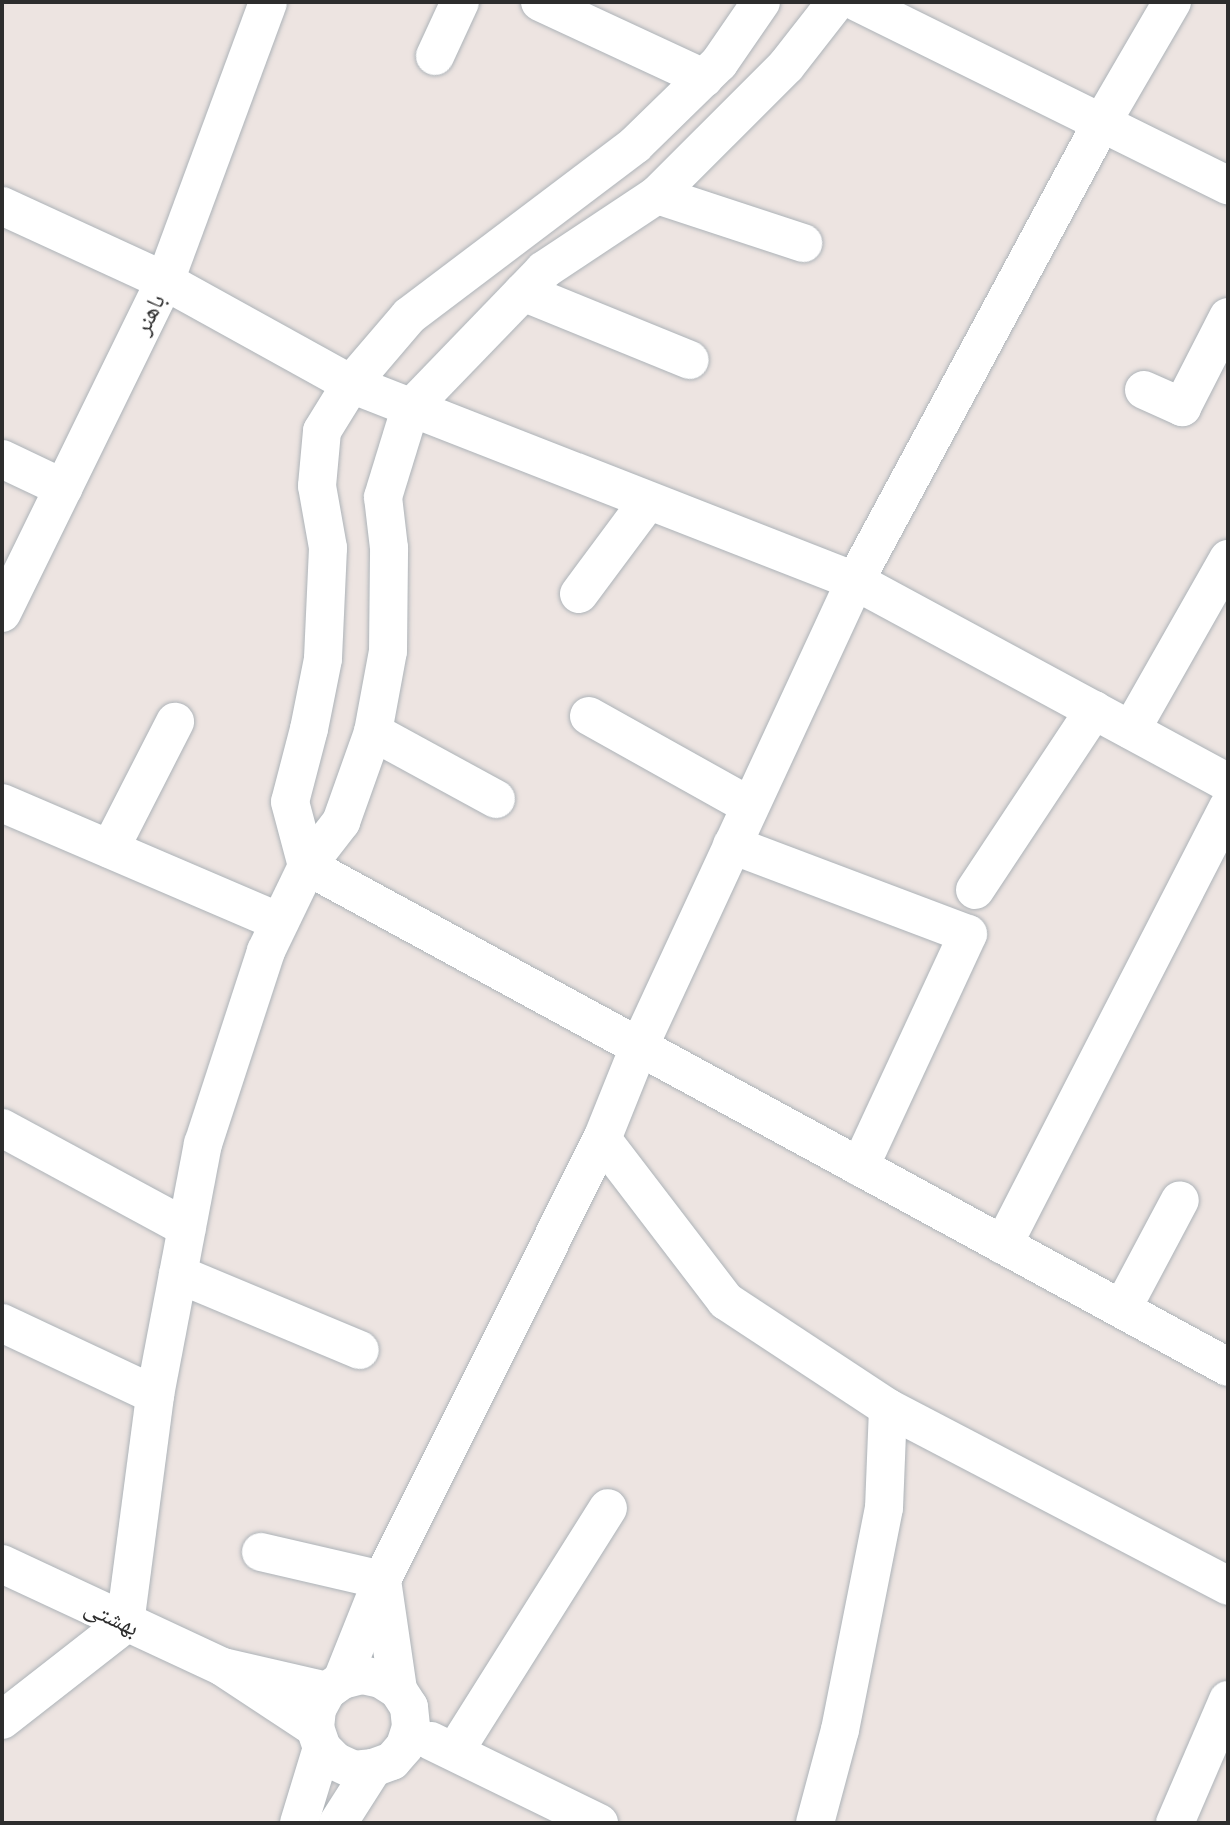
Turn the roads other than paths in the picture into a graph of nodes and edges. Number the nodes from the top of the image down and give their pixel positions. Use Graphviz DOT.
graph roads {
  1 [pos="268,2"];
  2 [pos="460,2"];
  3 [pos="541,2"];
  4 [pos="761,2"];
  5 [pos="836,2"];
  6 [pos="857,2"];
  7 [pos="1172,2"];
  8 [pos="435,55"];
  9 [pos="704,78"];
  10 [pos="1101,124"];
  11 [pos="1228,185"];
  12 [pos="657,195"];
  13 [pos="2,206"];
  14 [pos="803,243"];
  15 [pos="165,281"];
  16 [pos="523,292"];
  17 [pos="1228,317"];
  18 [pos="690,360"];
  19 [pos="351,384"];
  20 [pos="1144,390"];
  21 [pos="410,409"];
  22 [pos="2,459"];
  23 [pos="63,488"];
  24 [pos="648,501"];
  25 [pos="1228,559"];
  26 [pos="855,580"];
  27 [pos="579,594"];
  28 [pos="2,613"];
  29 [pos="1094,710"];
  30 [pos="589,716"];
  31 [pos="176,723"];
  32 [pos="1131,730"];
  33 [pos="373,732"];
  34 [pos="1228,783"];
  35 [pos="496,799"];
  36 [pos="2,803"];
  37 [pos="750,806"];
  38 [pos="1228,807"];
  39 [pos="732,845"];
  40 [pos="110,849"];
  41 [pos="307,866"];
  42 [pos="975,890"];
  43 [pos="280,922"];
  44 [pos="639,1047"];
  45 [pos="2,1128"];
  46 [pos="602,1139"];
  47 [pos="860,1167"];
  48 [pos="1180,1200"];
  49 [pos="187,1228"];
  50 [pos="1003,1245"];
  51 [pos="178,1274"];
  52 [pos="1122,1309"];
  53 [pos="2,1323"];
  54 [pos="360,1350"];
  55 [pos="1228,1367"];
  56 [pos="155,1395"];
  57 [pos="888,1408"];
  58 [pos="608,1508"];
  59 [pos="261,1552"];
  60 [pos="2,1564"];
  61 [pos="382,1580"];
  62 [pos="1228,1586"];
  63 [pos="125,1624"];
  64 [pos="223,1667"];
  65 [pos="334,1685"];
  66 [pos="398,1690"];
  67 [pos="1228,1700"];
  68 [pos="2,1720"];
  69 [pos="410,1732"];
  70 [pos="318,1738"];
  71 [pos="455,1751"];
  72 [pos="373,1768"];
  73 [pos="554,1813"];
  74 [pos="299,1823"];
  75 [pos="338,1823"];
  76 [pos="599,1823"];
  77 [pos="815,1823"];
  78 [pos="1175,1823"];
  1 -- 15 [label="street, باهنر"];
  2 -- 8 [label="street"];
  3 -- 9 [label="street"];
  4 -- 9 [label="street"];
  5 -- 12 [label="street"];
  6 -- 10 [label="street"];
  7 -- 10 [label="street"];
  9 -- 19 [label="street"];
  10 -- 11 [label="street"];
  10 -- 26 [label="street"];
  12 -- 14 [label="street"];
  12 -- 16 [label="street"];
  13 -- 15 [label="street"];
  15 -- 19 [label="street"];
  15 -- 23 [label="street, باهنر"];
  16 -- 18 [label="street"];
  16 -- 21 [label="street"];
  17 -- 20 [label="street"];
  19 -- 21 [label="street"];
  19 -- 41 [label="street"];
  21 -- 24 [label="street"];
  21 -- 33 [label="street"];
  22 -- 23 [label="street"];
  23 -- 28 [label="street, باهنر"];
  24 -- 26 [label="street"];
  24 -- 27 [label="street"];
  25 -- 32 [label="street"];
  26 -- 29 [label="street"];
  26 -- 37 [label="street"];
  29 -- 32 [label="street"];
  29 -- 42 [label="street"];
  30 -- 37 [label="street"];
  31 -- 40 [label="street"];
  32 -- 34 [label="street"];
  33 -- 35 [label="street"];
  33 -- 41 [label="street"];
  36 -- 40 [label="street"];
  37 -- 39 [label="street"];
  38 -- 50 [label="street"];
  39 -- 44 [label="street"];
  39 -- 47 [label="street"];
  40 -- 43 [label="street"];
  41 -- 43 [label="street"];
  41 -- 44 [label="street"];
  43 -- 49 [label="street"];
  44 -- 46 [label="street"];
  44 -- 47 [label="street"];
  45 -- 49 [label="street"];
  46 -- 57 [label="street"];
  46 -- 61 [label="street"];
  47 -- 50 [label="street"];
  48 -- 52 [label="street"];
  49 -- 51 [label="street"];
  50 -- 52 [label="street"];
  51 -- 54 [label="street"];
  51 -- 56 [label="street"];
  52 -- 55 [label="street"];
  53 -- 56 [label="street"];
  56 -- 63 [label="street"];
  57 -- 62 [label="street"];
  57 -- 77 [label="street"];
  58 -- 71 [label="street"];
  59 -- 61 [label="street"];
  60 -- 63 [label="street, بهشتی"];
  61 -- 65 [label="street"];
  61 -- 66 [label="street"];
  63 -- 64 [label="street, بهشتی"];
  63 -- 68 [label="street"];
  64 -- 65 [label="street"];
  64 -- 70 [label="street"];
  65 -- 66 [label="street"];
  65 -- 70 [label="street"];
  66 -- 69 [label="street"];
  67 -- 78 [label="street"];
  69 -- 71 [label="street"];
  69 -- 72 [label="street"];
  70 -- 72 [label="street"];
  70 -- 74 [label="street"];
  71 -- 73 [label="street"];
  72 -- 75 [label="street"];
  73 -- 76 [label="street"];
}
